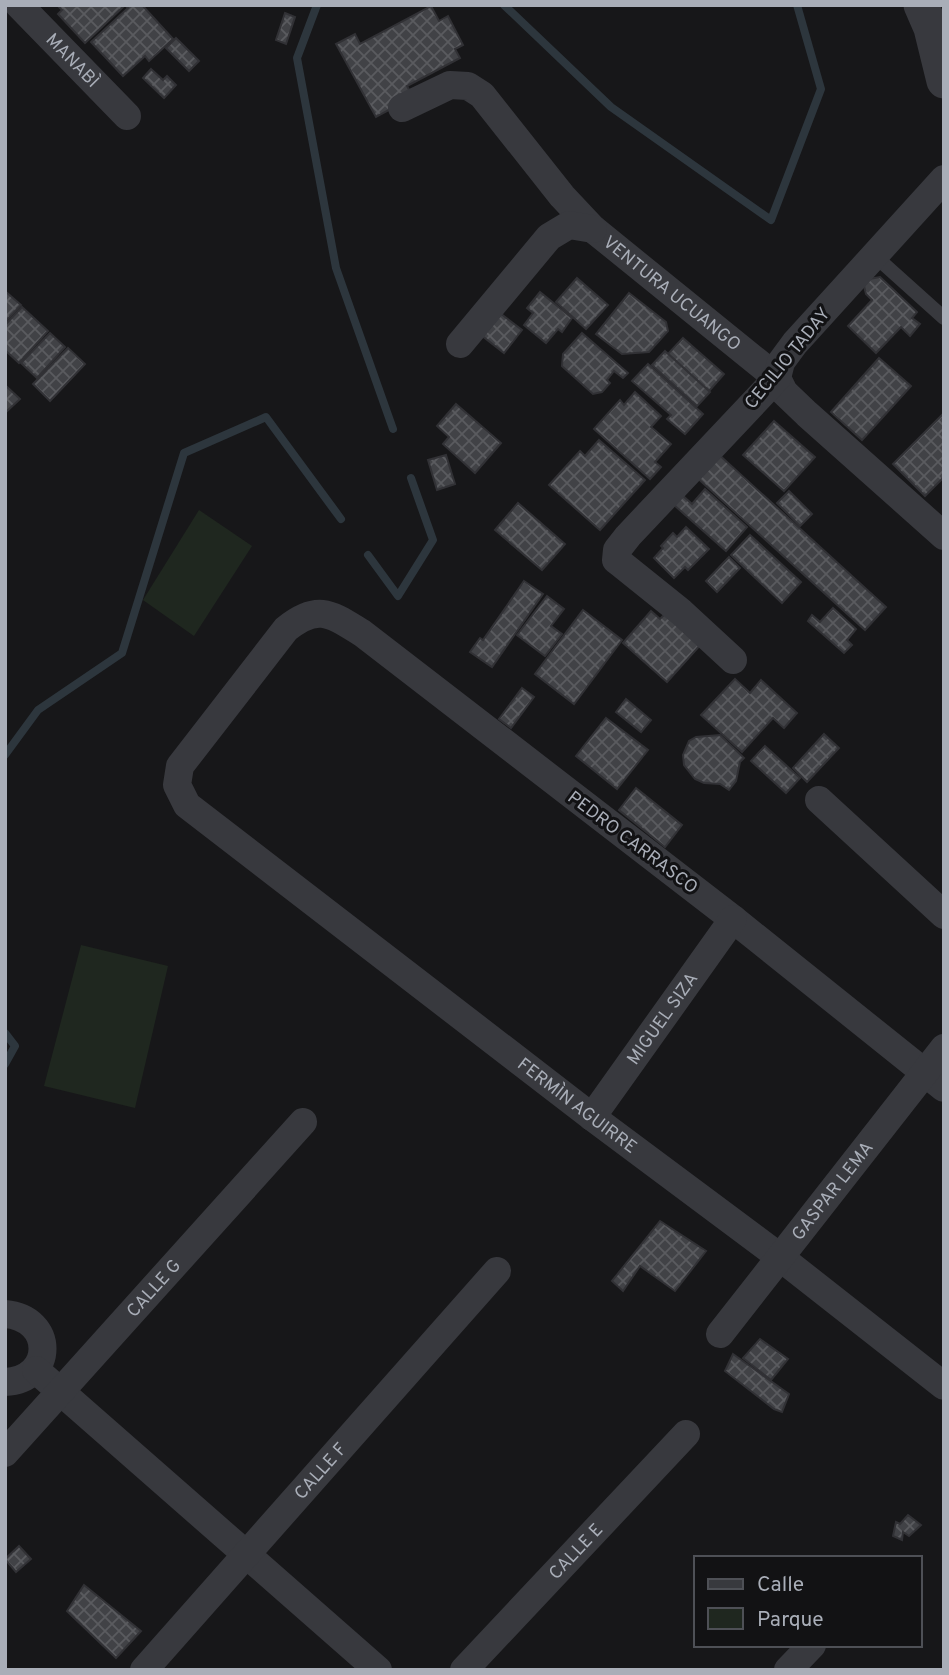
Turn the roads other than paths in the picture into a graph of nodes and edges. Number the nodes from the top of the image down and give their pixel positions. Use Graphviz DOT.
graph roads {
  1 [pos="19,5"];
  2 [pos="921,5"];
  3 [pos="944,81"];
  4 [pos="402,108"];
  5 [pos="127,116"];
  6 [pos="944,179"];
  7 [pos="593,229"];
  8 [pos="875,256"];
  9 [pos="944,318"];
  10 [pos="460,344"];
  11 [pos="777,377"];
  12 [pos="944,536"];
  13 [pos="313,613"];
  14 [pos="733,660"];
  15 [pos="819,800"];
  16 [pos="944,915"];
  17 [pos="733,919"];
  18 [pos="944,1048"];
  19 [pos="934,1081"];
  20 [pos="592,1117"];
  21 [pos="303,1122"];
  22 [pos="781,1258"];
  23 [pos="497,1272"];
  24 [pos="5,1314"];
  25 [pos="720,1334"];
  26 [pos="36,1370"];
  27 [pos="5,1382"];
  28 [pos="944,1386"];
  29 [pos="60,1391"];
  30 [pos="686,1434"];
  31 [pos="5,1453"];
  32 [pos="245,1556"];
  33 [pos="810,1647"];
  34 [pos="144,1670"];
  35 [pos="377,1670"];
  36 [pos="464,1670"];
  37 [pos="788,1670"];
  1 -- 5 [label="street, MANABÌ"];
  2 -- 3 [label="street"];
  4 -- 7 [label="street, VENTURA UCUANGO"];
  6 -- 8 [label="street, CECILIO TADAY"];
  7 -- 10 [label="street"];
  7 -- 11 [label="street, VENTURA UCUANGO"];
  8 -- 9 [label="lane"];
  8 -- 11 [label="street, CECILIO TADAY"];
  11 -- 12 [label="street, VENTURA UCUANGO"];
  11 -- 14 [label="street, CECILIO TADAY"];
  13 -- 17 [label="street, PEDRO CARRASCO"];
  13 -- 20 [label="street, FERMÌN AGUIRRE"];
  15 -- 16 [label="street"];
  17 -- 19 [label="street, PEDRO CARRASCO"];
  17 -- 20 [label="street, MIGUEL SIZA"];
  18 -- 19 [label="street, GASPAR LEMA"];
  19 -- 22 [label="street, GASPAR LEMA"];
  20 -- 22 [label="street, FERMÌN AGUIRRE"];
  21 -- 29 [label="street, CALLE G"];
  22 -- 25 [label="street, GASPAR LEMA"];
  22 -- 28 [label="street, FERMÌN AGUIRRE"];
  23 -- 32 [label="street, CALLE F"];
  24 -- 26 [label="street"];
  26 -- 27 [label="street"];
  26 -- 29 [label="street"];
  29 -- 31 [label="street, CALLE G"];
  29 -- 32 [label="street"];
  30 -- 36 [label="street, CALLE E"];
  32 -- 34 [label="street, CALLE F"];
  32 -- 35 [label="street"];
  33 -- 37 [label="street"];
}
